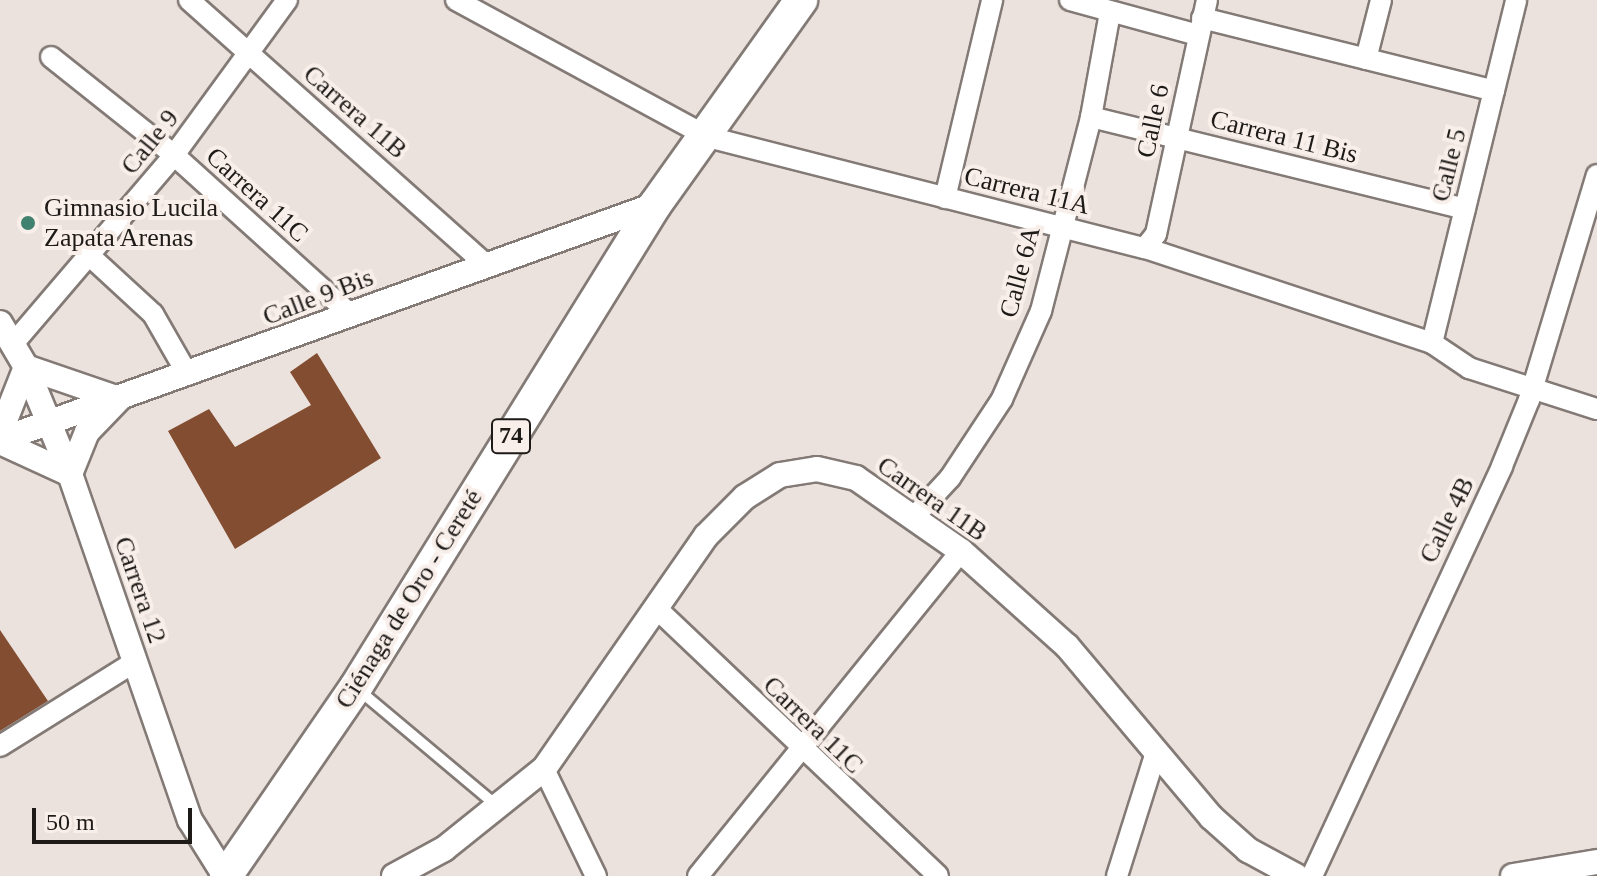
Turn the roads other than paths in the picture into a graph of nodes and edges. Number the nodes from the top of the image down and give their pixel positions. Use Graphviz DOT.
graph roads {
  1 [pos="189,0"];
  2 [pos="287,0"];
  3 [pos="456,0"];
  4 [pos="801,0"];
  5 [pos="992,0"];
  6 [pos="1070,0"];
  7 [pos="1381,0"];
  8 [pos="1516,0"];
  9 [pos="1110,12"];
  10 [pos="1203,18"];
  11 [pos="248,56"];
  12 [pos="51,57"];
  13 [pos="1366,59"];
  14 [pos="1494,91"];
  15 [pos="1091,117"];
  16 [pos="708,137"];
  17 [pos="1176,138"];
  18 [pos="174,155"];
  19 [pos="1597,175"];
  20 [pos="945,198"];
  21 [pos="655,205"];
  22 [pos="1465,209"];
  23 [pos="1059,225"];
  24 [pos="1145,248"];
  25 [pos="91,257"];
  26 [pos="485,264"];
  27 [pos="350,314"];
  28 [pos="0,323"];
  29 [pos="1432,343"];
  30 [pos="12,345"];
  31 [pos="26,367"];
  32 [pos="188,375"];
  33 [pos="1532,389"];
  34 [pos="119,399"];
  35 [pos="4,407"];
  36 [pos="1597,409"];
  37 [pos="49,422"];
  38 [pos="0,433"];
  39 [pos="0,441"];
  40 [pos="70,474"];
  41 [pos="914,517"];
  42 [pos="961,551"];
  43 [pos="655,607"];
  44 [pos="136,661"];
  45 [pos="356,687"];
  46 [pos="0,746"];
  47 [pos="800,750"];
  48 [pos="1156,752"];
  49 [pos="544,769"];
  50 [pos="500,808"];
  51 [pos="1597,862"];
  52 [pos="1570,873"];
  53 [pos="226,876"];
  54 [pos="394,876"];
  55 [pos="596,876"];
  56 [pos="698,876"];
  57 [pos="938,876"];
  58 [pos="1117,876"];
  59 [pos="1296,876"];
  60 [pos="1312,876"];
  61 [pos="1513,876"];
  1 -- 11 [label="street, Carrera 11B"];
  2 -- 11 [label="street, Calle 9"];
  3 -- 16 [label="street, Carrera 11A"];
  4 -- 16 [label="highway, Ciénaga de Oro - Cereté / 74"];
  5 -- 20 [label="street"];
  6 -- 9 [label="street"];
  7 -- 13 [label="street"];
  8 -- 14 [label="street, Calle 5"];
  9 -- 10 [label="street"];
  9 -- 15 [label="street, Calle 6A"];
  10 -- 13 [label="street"];
  10 -- 17 [label="street, Calle 6"];
  11 -- 18 [label="street, Calle 9"];
  11 -- 26 [label="street, Carrera 11B"];
  12 -- 18 [label="street, Carrera 11C"];
  13 -- 14 [label="street"];
  14 -- 22 [label="street, Calle 5"];
  15 -- 17 [label="street, Carrera 11 Bis"];
  15 -- 23 [label="street, Calle 6A"];
  16 -- 20 [label="street, Carrera 11A"];
  16 -- 21 [label="highway, Ciénaga de Oro - Cereté / 74"];
  17 -- 22 [label="street, Carrera 11 Bis"];
  17 -- 24 [label="street, Calle 6"];
  18 -- 25 [label="street, Calle 9"];
  18 -- 27 [label="street, Carrera 11C"];
  19 -- 33 [label="street, Calle 4B"];
  20 -- 23 [label="street, Carrera 11A"];
  21 -- 26 [label="street, Calle 9 Bis"];
  21 -- 45 [label="highway, Ciénaga de Oro - Cereté / 74"];
  22 -- 29 [label="street, Calle 5"];
  23 -- 24 [label="street, Carrera 11A"];
  23 -- 41 [label="street, Calle 6A"];
  24 -- 29 [label="street, Carrera 11A"];
  25 -- 30 [label="street, Calle 9"];
  25 -- 32 [label="street"];
  26 -- 27 [label="street, Calle 9 Bis"];
  27 -- 32 [label="street, Calle 9 Bis"];
  28 -- 30 [label="street, Carrera 12"];
  29 -- 33 [label="street, Carrera 11A"];
  30 -- 31 [label="street, Carrera 12"];
  31 -- 34 [label="street"];
  31 -- 35 [label="street"];
  31 -- 37 [label="street, Carrera 12"];
  32 -- 34 [label="street, Calle 9 Bis"];
  33 -- 36 [label="street, Carrera 11A"];
  33 -- 60 [label="street, Calle 4B"];
  34 -- 37 [label="street, Calle 9 Bis"];
  34 -- 40 [label="street"];
  35 -- 38 [label="street"];
  37 -- 39 [label="street, Calle 9 Bis"];
  37 -- 40 [label="street, Carrera 12"];
  39 -- 40 [label="street"];
  40 -- 44 [label="street, Carrera 12"];
  41 -- 42 [label="street, Carrera 11B"];
  41 -- 43 [label="street, Carrera 11B"];
  42 -- 47 [label="street"];
  42 -- 48 [label="street, Carrera 11B"];
  43 -- 47 [label="street, Carrera 11C"];
  43 -- 49 [label="street, Carrera 11B"];
  44 -- 46 [label="street"];
  44 -- 53 [label="street, Carrera 12"];
  45 -- 50 [label="lane"];
  45 -- 53 [label="highway, Ciénaga de Oro - Cereté / 74"];
  47 -- 56 [label="street"];
  47 -- 57 [label="street, Carrera 11C"];
  48 -- 58 [label="street"];
  48 -- 59 [label="street, Carrera 11B"];
  49 -- 50 [label="street, Carrera 11B"];
  49 -- 55 [label="street"];
  50 -- 54 [label="street, Carrera 11B"];
  51 -- 52 [label="street"];
  52 -- 61 [label="street"];
}
